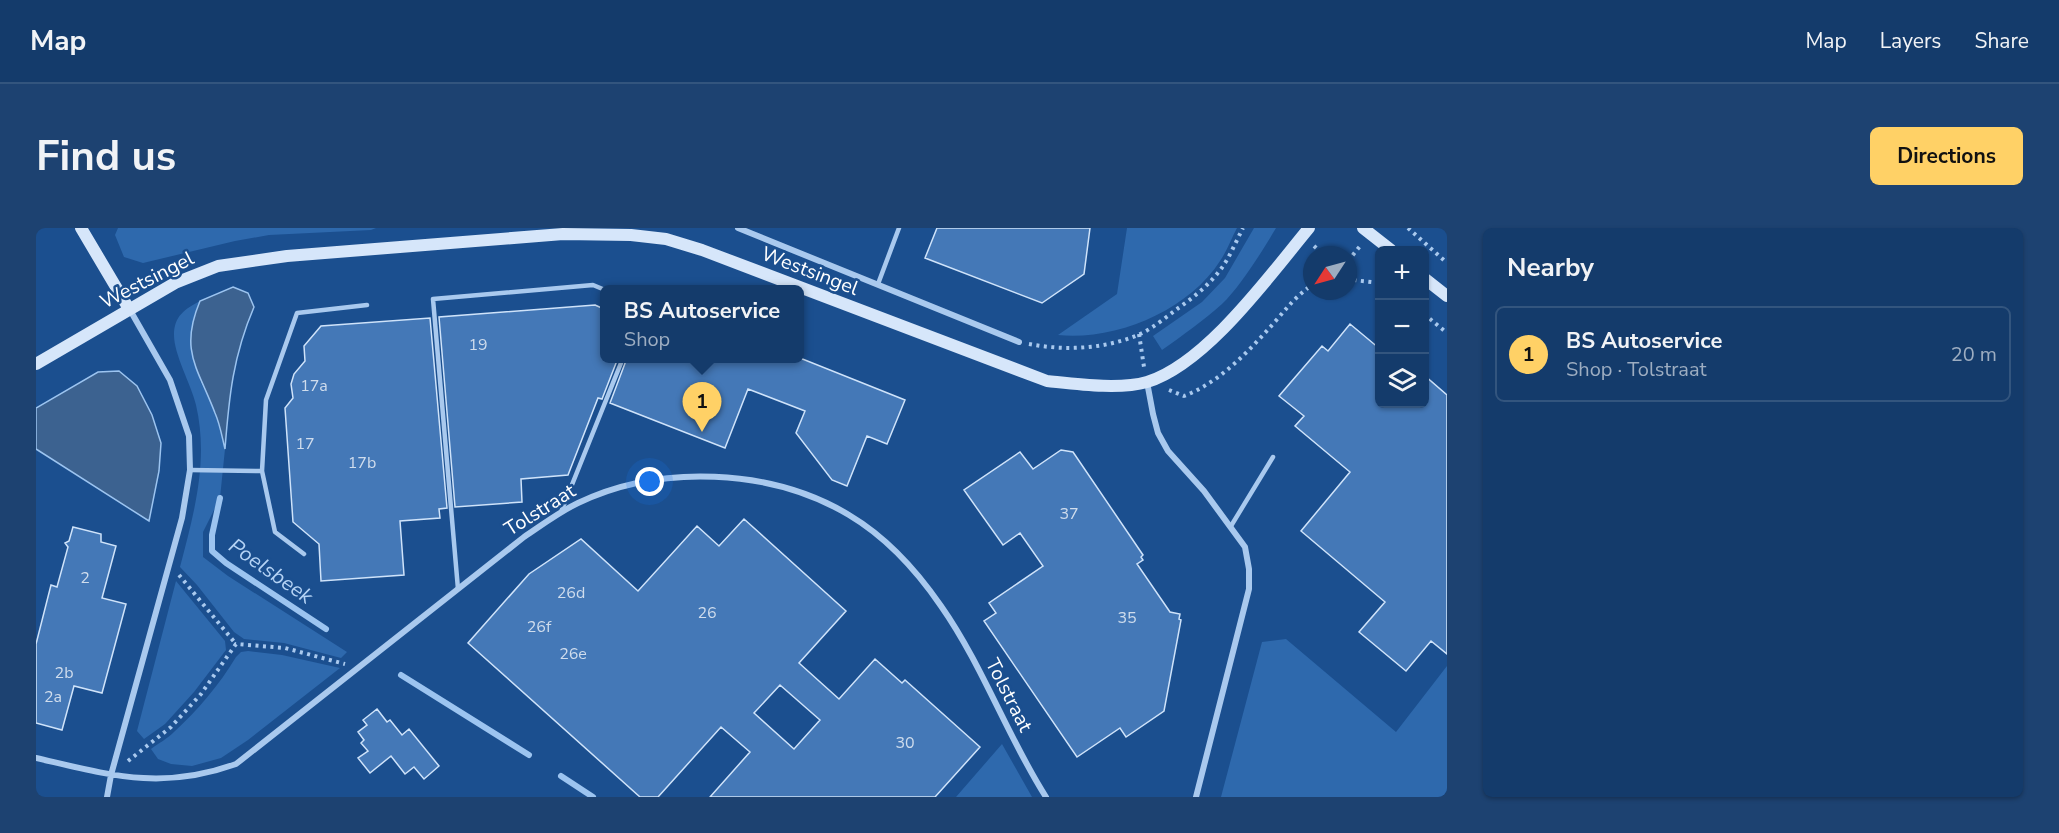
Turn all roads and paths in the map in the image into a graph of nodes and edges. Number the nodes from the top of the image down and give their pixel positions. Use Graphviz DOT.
graph roads {
  1 [pos="81,228"];
  2 [pos="738,228"];
  3 [pos="899,228"];
  4 [pos="1243,228"];
  5 [pos="1309,228"];
  6 [pos="1364,228"];
  7 [pos="1408,228"];
  8 [pos="1386,246"];
  9 [pos="1447,263"];
  10 [pos="1357,280"];
  11 [pos="1429,281"];
  12 [pos="1375,282"];
  13 [pos="878,284"];
  14 [pos="794,285"];
  15 [pos="600,288"];
  16 [pos="804,289"];
  17 [pos="1303,292"];
  18 [pos="1447,296"];
  19 [pos="367,305"];
  20 [pos="129,309"];
  21 [pos="1429,317"];
  22 [pos="1447,333"];
  23 [pos="1138,334"];
  24 [pos="1019,342"];
  25 [pos="621,363"];
  26 [pos="36,364"];
  27 [pos="1147,382"];
  28 [pos="1273,457"];
  29 [pos="190,470"];
  30 [pos="262,471"];
  31 [pos="561,513"];
  32 [pos="1231,526"];
  33 [pos="304,554"];
  34 [pos="169,564"];
  35 [pos="458,589"];
  36 [pos="236,644"];
  37 [pos="359,667"];
  38 [pos="36,758"];
  39 [pos="111,775"];
  40 [pos="107,797"];
  41 [pos="1046,797"];
  42 [pos="1196,797"];
  1 -- 20 [label="main road"];
  2 -- 13 [label="street, Westsingel"];
  3 -- 13 [label="lane"];
  4 -- 23 [label="path"];
  5 -- 27 [label="main road, Westsingel"];
  6 -- 8 [label="main road"];
  7 -- 9 [label="path"];
  10 -- 12 [label="path"];
  11 -- 18 [label="main road"];
  13 -- 24 [label="street, Westsingel"];
  14 -- 20 [label="main road, Westsingel"];
  15 -- 35 [label="lane"];
  16 -- 27 [label="main road, Westsingel"];
  17 -- 27 [label="path"];
  19 -- 30 [label="lane"];
  20 -- 26 [label="main road, Westsingel"];
  20 -- 29 [label="street"];
  21 -- 22 [label="path"];
  23 -- 24 [label="path"];
  23 -- 27 [label="path"];
  25 -- 31 [label="lane"];
  27 -- 32 [label="street"];
  28 -- 32 [label="lane"];
  29 -- 30 [label="lane"];
  29 -- 34 [label="street"];
  30 -- 33 [label="lane"];
  31 -- 35 [label="street, Tolstraat"];
  31 -- 41 [label="street, Tolstraat"];
  32 -- 42 [label="street"];
  34 -- 36 [label="path"];
  34 -- 39 [label="street"];
  35 -- 37 [label="street, Tolstraat"];
  36 -- 37 [label="path"];
  36 -- 39 [label="path"];
  37 -- 39 [label="street, Tolstraat"];
  38 -- 39 [label="street, Tolstraat"];
  39 -- 40 [label="street"];
}
